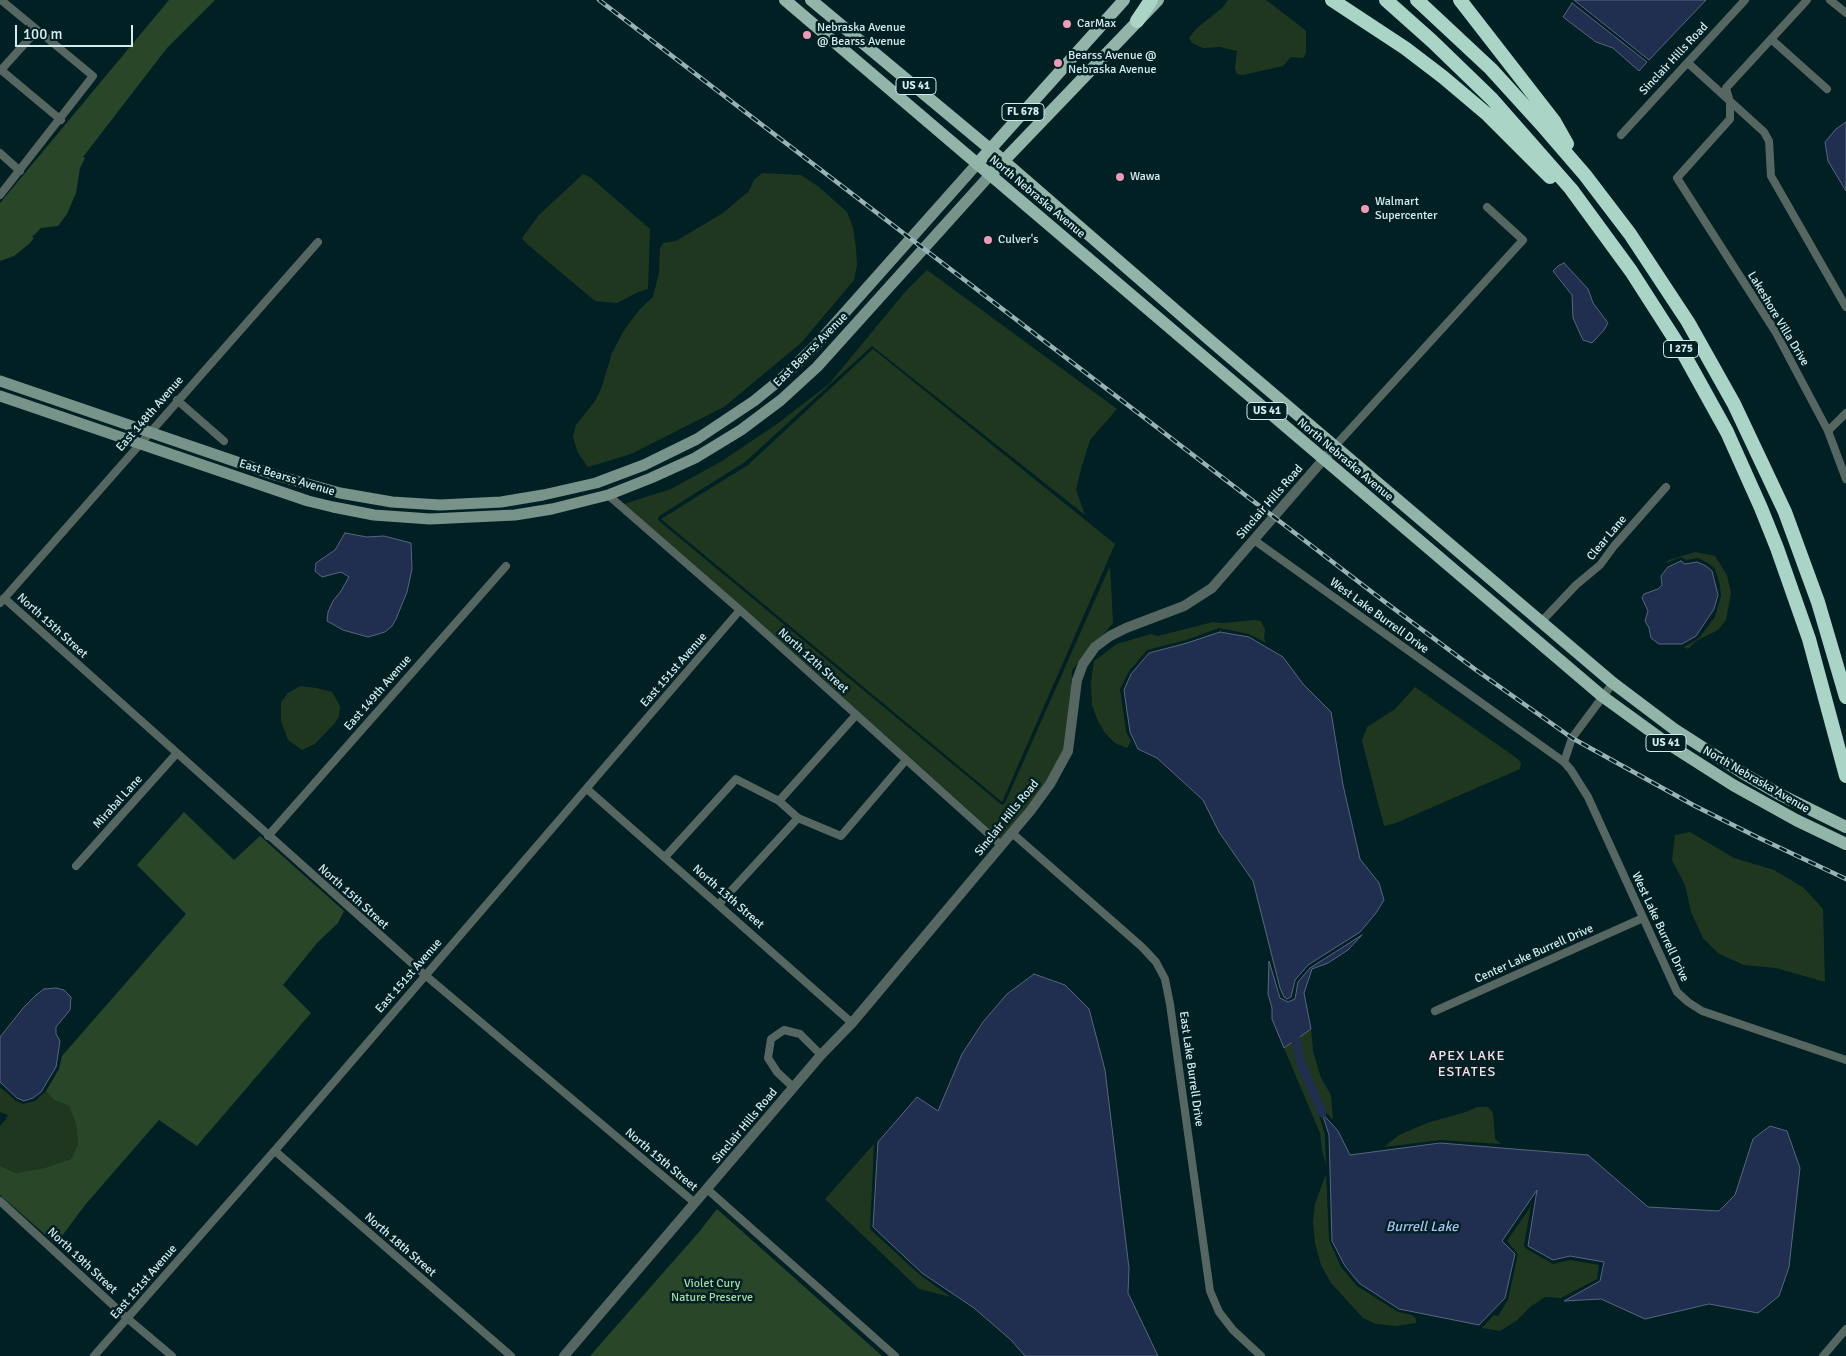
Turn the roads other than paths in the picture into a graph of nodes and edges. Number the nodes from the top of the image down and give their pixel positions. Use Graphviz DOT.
graph roads {
  1 [pos="1,0"];
  2 [pos="785,0"];
  3 [pos="811,0"];
  4 [pos="1124,0"];
  5 [pos="1151,0"];
  6 [pos="1158,0"];
  7 [pos="1332,0"];
  8 [pos="1386,0"];
  9 [pos="1417,0"];
  10 [pos="1460,0"];
  11 [pos="1745,0"];
  12 [pos="1807,0"];
  13 [pos="1830,0"];
  14 [pos="1846,12"];
  15 [pos="1138,21"];
  16 [pos="37,30"];
  17 [pos="1770,39"];
  18 [pos="1688,63"];
  19 [pos="1,70"];
  20 [pos="1827,89"];
  21 [pos="1730,102"];
  22 [pos="60,120"];
  23 [pos="1621,135"];
  24 [pos="990,149"];
  25 [pos="0,153"];
  26 [pos="1003,160"];
  27 [pos="977,164"];
  28 [pos="20,170"];
  29 [pos="990,175"];
  30 [pos="1585,175"];
  31 [pos="0,195"];
  32 [pos="1583,204"];
  33 [pos="1487,207"];
  34 [pos="318,242"];
  35 [pos="1144,306"];
  36 [pos="1846,308"];
  37 [pos="1211,341"];
  38 [pos="0,381"];
  39 [pos="0,396"];
  40 [pos="177,400"];
  41 [pos="1846,413"];
  42 [pos="1828,431"];
  43 [pos="149,432"];
  44 [pos="224,441"];
  45 [pos="139,443"];
  46 [pos="1335,446"];
  47 [pos="1324,459"];
  48 [pos="1846,479"];
  49 [pos="1666,487"];
  50 [pos="608,495"];
  51 [pos="1392,517"];
  52 [pos="1254,540"];
  53 [pos="1467,559"];
  54 [pos="506,566"];
  55 [pos="1470,584"];
  56 [pos="2,601"];
  57 [pos="740,610"];
  58 [pos="1541,622"];
  59 [pos="1613,683"];
  60 [pos="1602,696"];
  61 [pos="1846,697"];
  62 [pos="856,715"];
  63 [pos="177,753"];
  64 [pos="906,760"];
  65 [pos="1564,762"];
  66 [pos="1846,776"];
  67 [pos="587,789"];
  68 [pos="779,801"];
  69 [pos="798,818"];
  70 [pos="1846,827"];
  71 [pos="1012,833"];
  72 [pos="268,836"];
  73 [pos="1846,844"];
  74 [pos="1002,845"];
  75 [pos="665,857"];
  76 [pos="76,866"];
  77 [pos="719,904"];
  78 [pos="1643,918"];
  79 [pos="425,975"];
  80 [pos="1435,1011"];
  81 [pos="852,1023"];
  82 [pos="821,1055"];
  83 [pos="1846,1060"];
  84 [pos="793,1087"];
  85 [pos="274,1151"];
  86 [pos="707,1189"];
  87 [pos="0,1201"];
  88 [pos="695,1203"];
  89 [pos="127,1318"];
  90 [pos="1846,1329"];
  91 [pos="94,1356"];
  92 [pos="172,1356"];
  93 [pos="511,1356"];
  94 [pos="564,1356"];
  95 [pos="895,1356"];
  96 [pos="1261,1356"];
  97 [pos="1823,1356"];
  1 -- 16 [label="street"];
  2 -- 27 [label="main road, North Nebraska Avenue / US 41"];
  3 -- 24 [label="main road, North Nebraska Avenue / US 41"];
  4 -- 24 [label="main road, East Bearss Avenue / FL 678"];
  5 -- 15 [label="highway"];
  6 -- 15 [label="main road, East Bearss Avenue / FL 678"];
  7 -- 32 [label="highway"];
  8 -- 32 [label="highway, I 275"];
  9 -- 30 [label="highway, I 275"];
  10 -- 30 [label="highway"];
  11 -- 18 [label="street, Sinclair Hills Road"];
  12 -- 17 [label="street"];
  13 -- 14 [label="street"];
  15 -- 26 [label="main road, East Bearss Avenue / FL 678"];
  16 -- 19 [label="street"];
  16 -- 22 [label="street"];
  17 -- 20 [label="street"];
  17 -- 21 [label="street"];
  18 -- 21 [label="street"];
  18 -- 23 [label="street, Sinclair Hills Road"];
  19 -- 22 [label="street"];
  21 -- 36 [label="street"];
  21 -- 42 [label="street, Lakeshore Villa Drive"];
  22 -- 28 [label="street"];
  24 -- 26 [label="main road, North Nebraska Avenue / US 41"];
  24 -- 27 [label="main road, East Bearss Avenue / FL 678"];
  25 -- 28 [label="street"];
  26 -- 29 [label="main road, East Bearss Avenue / FL 678"];
  26 -- 37 [label="main road, North Nebraska Avenue / US 41"];
  27 -- 29 [label="main road, North Nebraska Avenue / US 41"];
  27 -- 43 [label="main road, East Bearss Avenue"];
  28 -- 31 [label="street"];
  29 -- 35 [label="main road, North Nebraska Avenue / US 41"];
  29 -- 50 [label="main road, East Bearss Avenue"];
  30 -- 61 [label="highway, I 275"];
  32 -- 66 [label="highway, I 275"];
  33 -- 46 [label="street, Sinclair Hills Road"];
  34 -- 40 [label="street, East 148th Avenue"];
  35 -- 37 [label="main road"];
  35 -- 47 [label="main road, North Nebraska Avenue / US 41"];
  37 -- 46 [label="main road, North Nebraska Avenue / US 41"];
  38 -- 43 [label="main road, East Bearss Avenue"];
  39 -- 45 [label="main road, East Bearss Avenue"];
  40 -- 43 [label="street, East 148th Avenue"];
  40 -- 44 [label="street"];
  41 -- 42 [label="street"];
  42 -- 48 [label="street, Lakeshore Villa Drive"];
  43 -- 45 [label="street, East 148th Avenue"];
  45 -- 50 [label="main road, East Bearss Avenue"];
  45 -- 56 [label="street, East 148th Avenue"];
  46 -- 47 [label="street, Sinclair Hills Road"];
  46 -- 53 [label="main road, North Nebraska Avenue / US 41"];
  47 -- 51 [label="main road, North Nebraska Avenue / US 41"];
  47 -- 52 [label="street, Sinclair Hills Road"];
  49 -- 58 [label="street, Clear Lane"];
  50 -- 57 [label="street, North 12th Street"];
  51 -- 53 [label="main road"];
  51 -- 55 [label="main road, North Nebraska Avenue / US 41"];
  52 -- 65 [label="street, West Lake Burrell Drive"];
  52 -- 71 [label="street, Sinclair Hills Road"];
  53 -- 58 [label="main road, North Nebraska Avenue / US 41"];
  54 -- 72 [label="street, East 149th Avenue"];
  55 -- 58 [label="main road"];
  55 -- 60 [label="main road, North Nebraska Avenue / US 41"];
  56 -- 63 [label="street, North 15th Street"];
  57 -- 62 [label="street, North 12th Street"];
  57 -- 67 [label="street, East 151st Avenue"];
  58 -- 59 [label="main road, North Nebraska Avenue / US 41"];
  59 -- 60 [label="street"];
  59 -- 70 [label="main road, North Nebraska Avenue / US 41"];
  60 -- 65 [label="street"];
  60 -- 73 [label="main road, North Nebraska Avenue / US 41"];
  62 -- 64 [label="street, North 12th Street"];
  62 -- 68 [label="street"];
  63 -- 72 [label="street, North 15th Street"];
  63 -- 76 [label="street, Mirabal Lane"];
  64 -- 69 [label="street"];
  64 -- 74 [label="street, North 12th Street"];
  65 -- 78 [label="street, West Lake Burrell Drive"];
  67 -- 75 [label="street, North 13th Street"];
  67 -- 79 [label="street, East 151st Avenue"];
  68 -- 69 [label="street"];
  68 -- 75 [label="street"];
  69 -- 77 [label="street"];
  71 -- 74 [label="street, Sinclair Hills Road"];
  71 -- 96 [label="street, East Lake Burrell Drive"];
  72 -- 79 [label="street, North 15th Street"];
  74 -- 81 [label="street, Sinclair Hills Road"];
  75 -- 77 [label="street, North 13th Street"];
  77 -- 81 [label="street, North 13th Street"];
  78 -- 80 [label="street, Center Lake Burrell Drive"];
  78 -- 83 [label="street, West Lake Burrell Drive"];
  79 -- 85 [label="street, East 151st Avenue"];
  79 -- 88 [label="street, North 15th Street"];
  81 -- 82 [label="street, Sinclair Hills Road"];
  82 -- 84 [label="street, Sinclair Hills Road"];
  82 -- 84 [label="street"];
  84 -- 86 [label="street, Sinclair Hills Road"];
  85 -- 89 [label="street, East 151st Avenue"];
  85 -- 93 [label="street, North 18th Street"];
  86 -- 88 [label="street, Sinclair Hills Road"];
  86 -- 95 [label="street, North 15th Street"];
  87 -- 89 [label="street, North 19th Street"];
  88 -- 94 [label="street, Sinclair Hills Road"];
  89 -- 91 [label="street, East 151st Avenue"];
  89 -- 92 [label="street, North 19th Street"];
  90 -- 97 [label="street"];
}
